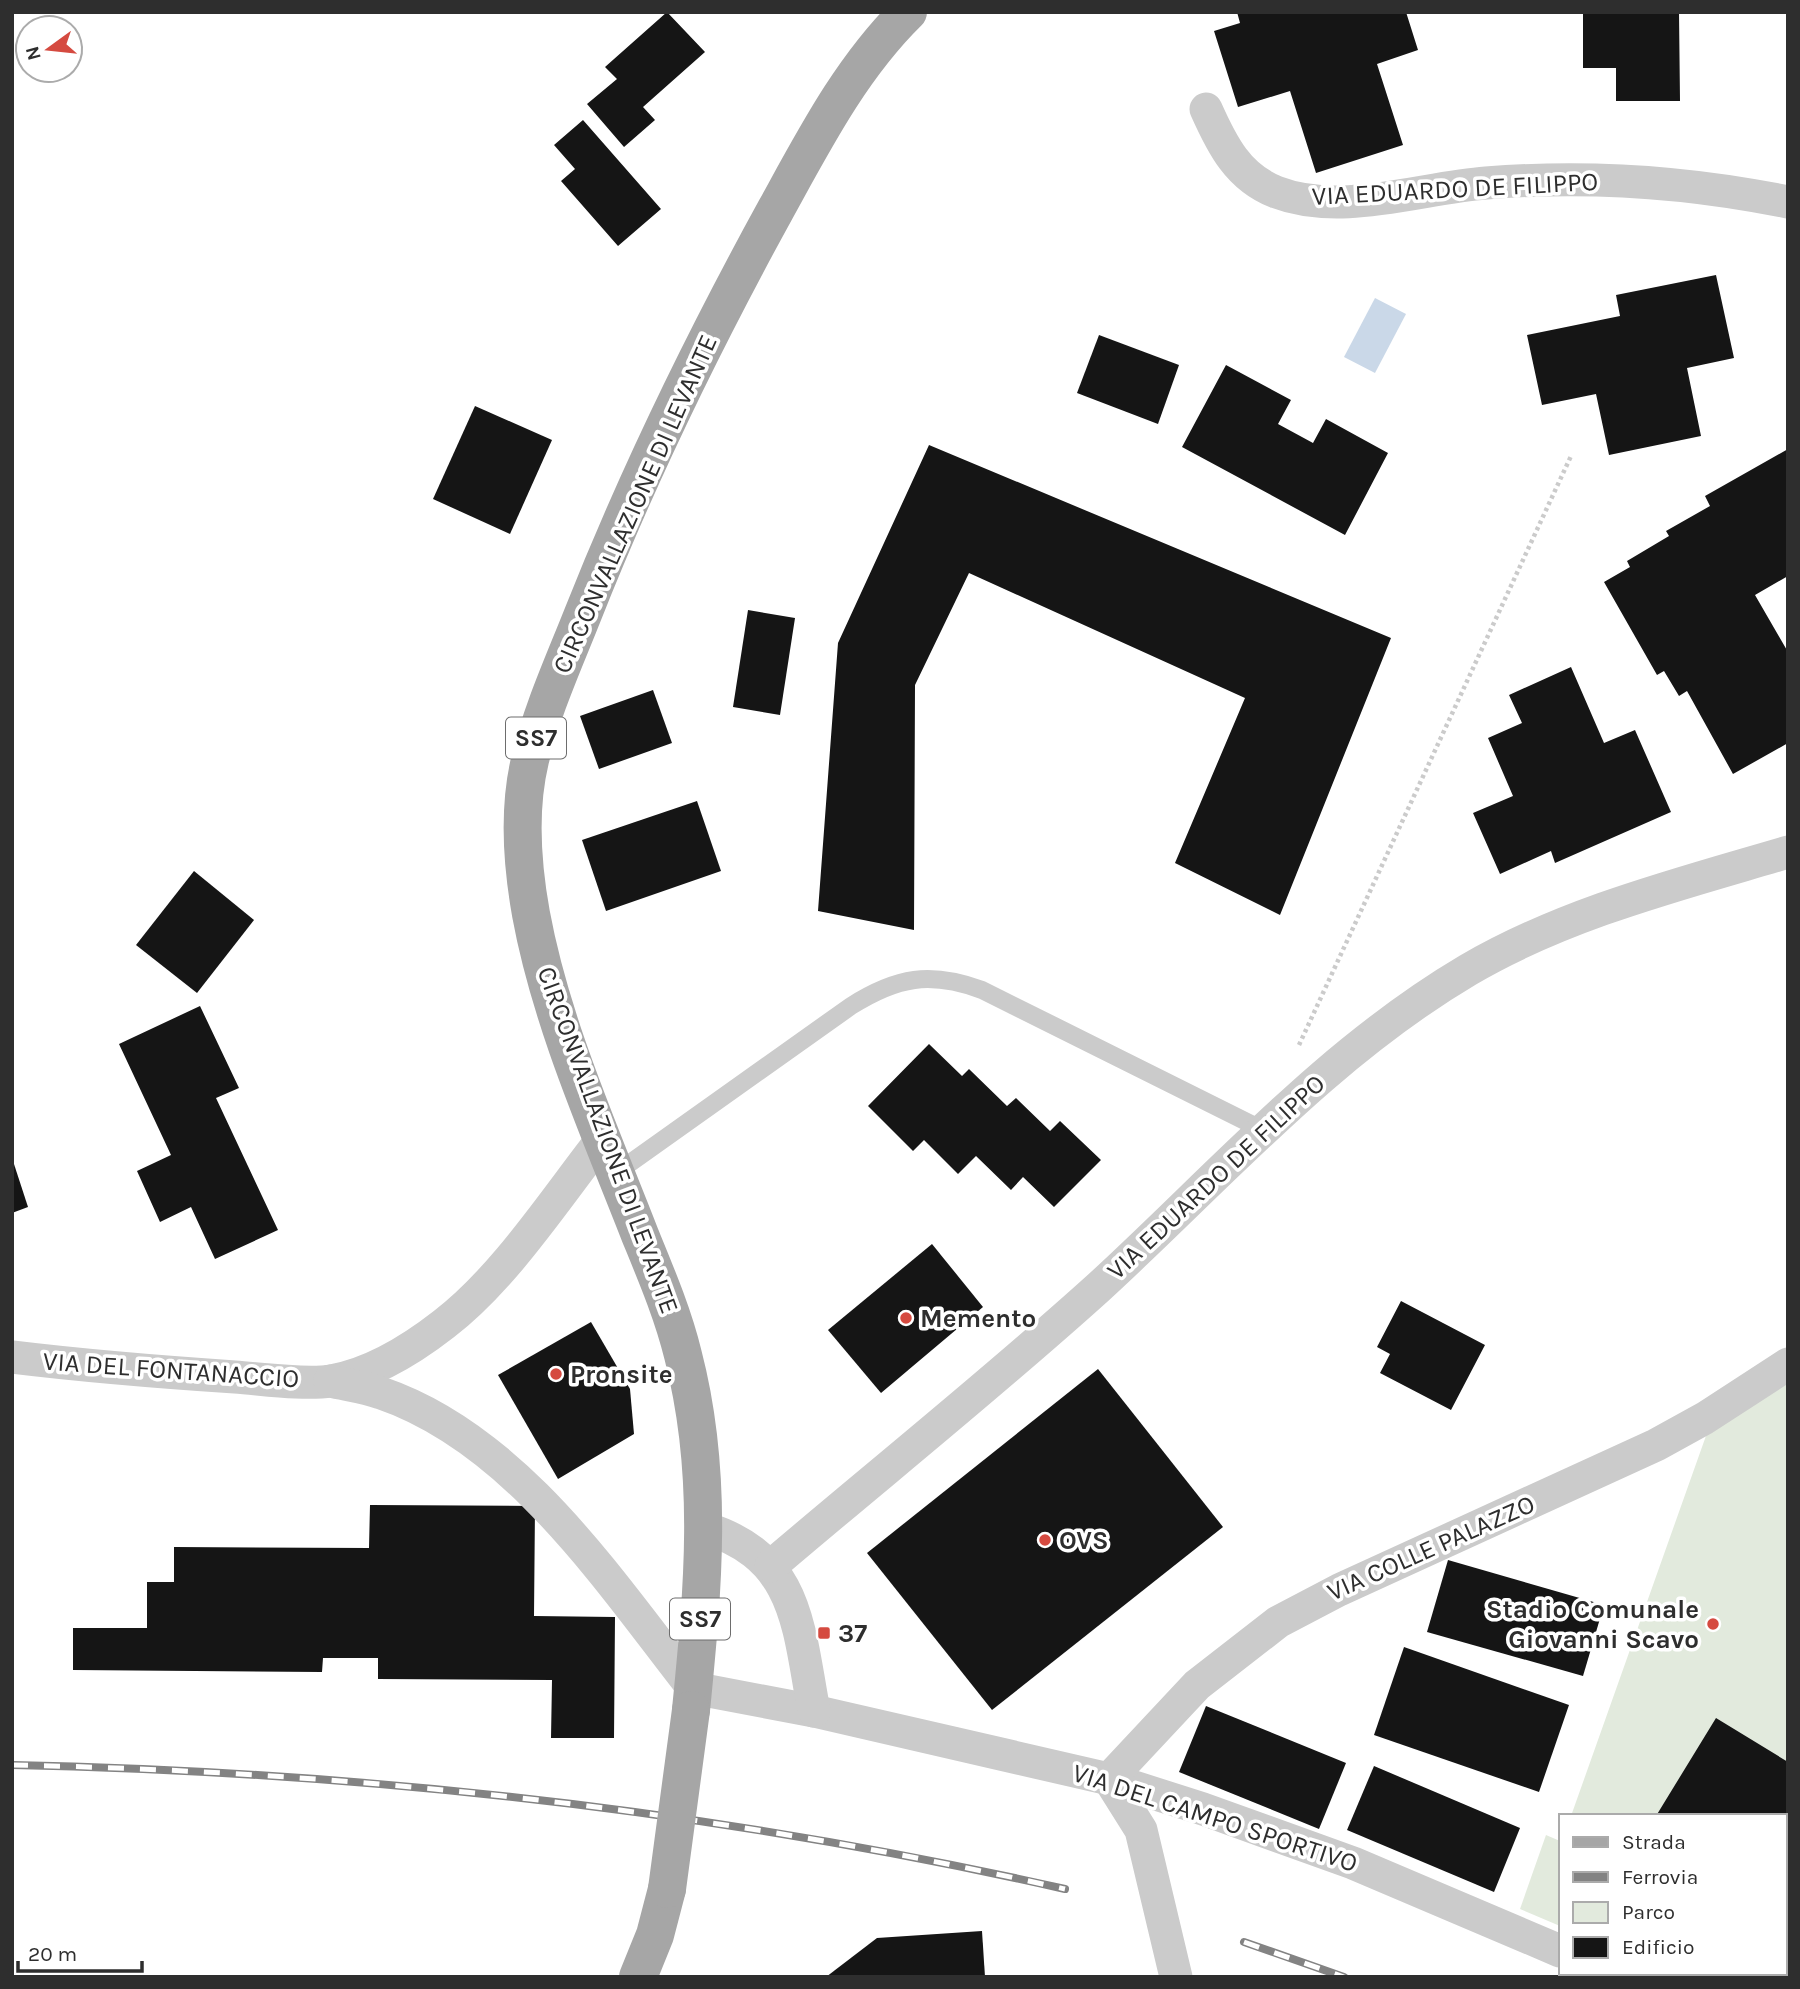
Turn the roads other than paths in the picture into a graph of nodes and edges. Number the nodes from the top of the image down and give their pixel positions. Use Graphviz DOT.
graph roads {
  1 [pos="904,14"];
  2 [pos="1206,109"];
  3 [pos="1788,202"];
  4 [pos="1788,852"];
  5 [pos="1261,1129"];
  6 [pos="610,1156"];
  7 [pos="12,1357"];
  8 [pos="1788,1364"];
  9 [pos="330,1381"];
  10 [pos="705,1528"];
  11 [pos="771,1566"];
  12 [pos="692,1699"];
  13 [pos="814,1711"];
  14 [pos="1109,1780"];
  15 [pos="1559,1951"];
  16 [pos="638,1977"];
  17 [pos="1176,1977"];
  1 -- 6 [label="main road, CIRCONVALLAZIONE DI LEVANTE / SS7"];
  2 -- 3 [label="street, VIA EDUARDO DE FILIPPO"];
  4 -- 5 [label="street, VIA EDUARDO DE FILIPPO"];
  5 -- 6 [label="lane"];
  5 -- 11 [label="street, VIA EDUARDO DE FILIPPO"];
  6 -- 9 [label="street, VIA DEL FONTANACCIO"];
  6 -- 10 [label="main road, CIRCONVALLAZIONE DI LEVANTE / SS7"];
  7 -- 9 [label="street, VIA DEL FONTANACCIO"];
  8 -- 14 [label="street, VIA COLLE PALAZZO"];
  9 -- 12 [label="street, VIA DEL FONTANACCIO"];
  10 -- 11 [label="street"];
  10 -- 12 [label="main road, CIRCONVALLAZIONE DI LEVANTE / SS7"];
  11 -- 13 [label="street"];
  12 -- 13 [label="street, VIA DEL CAMPO SPORTIVO"];
  12 -- 16 [label="main road, CIRCONVALLAZIONE DI LEVANTE / SS7, bridge"];
  13 -- 14 [label="street, VIA DEL CAMPO SPORTIVO"];
  14 -- 15 [label="street, VIA DEL CAMPO SPORTIVO"];
  14 -- 17 [label="street"];
}
